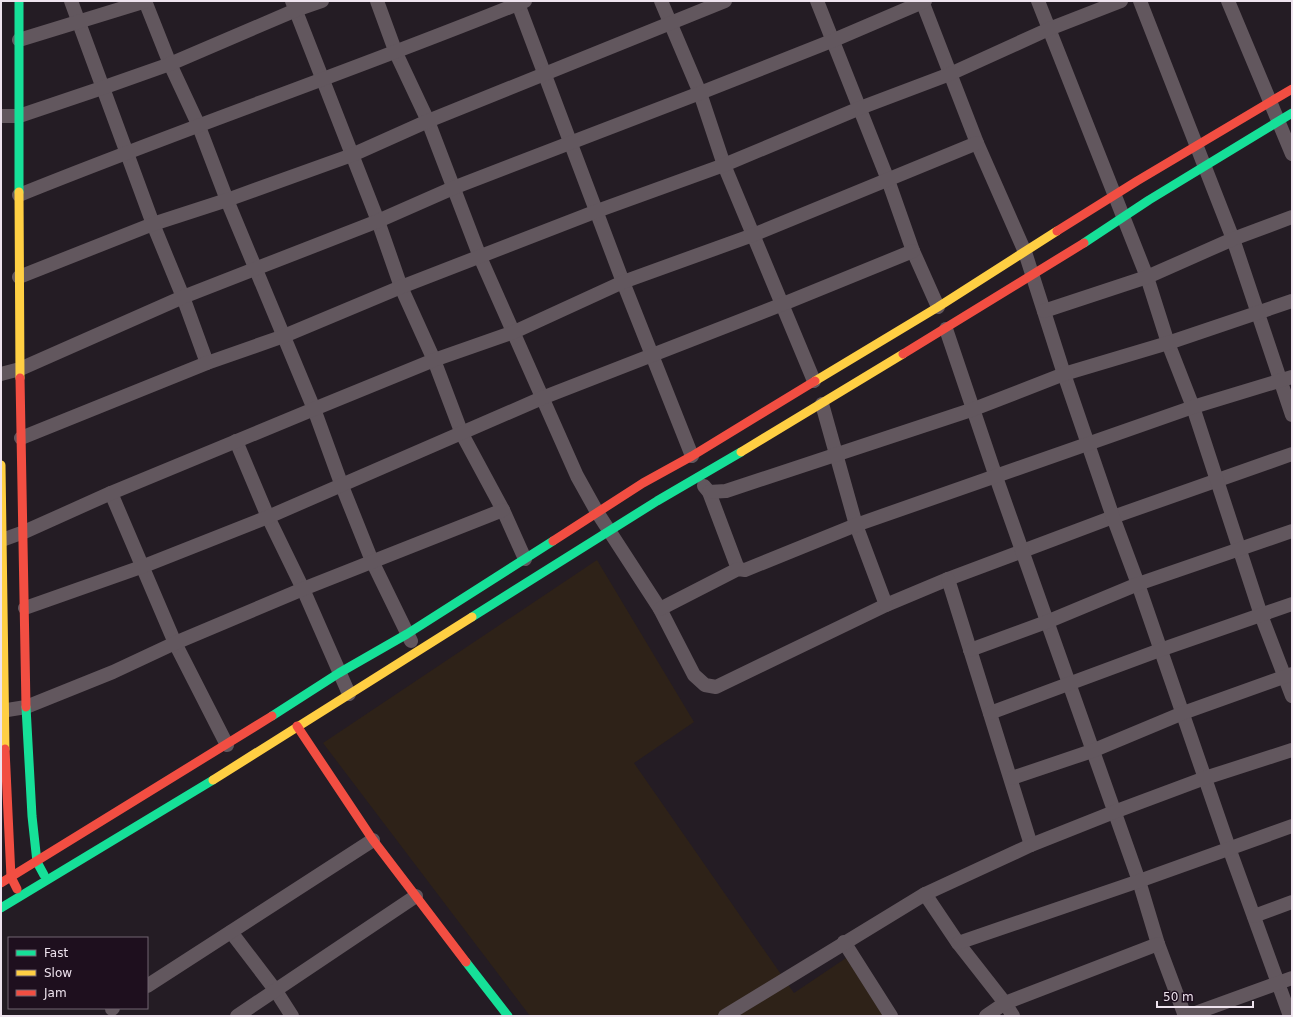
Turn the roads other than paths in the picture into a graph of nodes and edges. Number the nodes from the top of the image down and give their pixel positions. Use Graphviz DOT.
graph roads {
  1 [pos="19,1"];
  2 [pos="71,1"];
  3 [pos="146,1"];
  4 [pos="322,1"];
  5 [pos="377,1"];
  6 [pos="661,1"];
  7 [pos="725,1"];
  8 [pos="817,1"];
  9 [pos="924,1"];
  10 [pos="1038,1"];
  11 [pos="1121,1"];
  12 [pos="1140,1"];
  13 [pos="1228,1"];
  14 [pos="520,2"];
  15 [pos="294,5"];
  16 [pos="79,21"];
  17 [pos="670,23"];
  18 [pos="1048,30"];
  19 [pos="19,40"];
  20 [pos="834,40"];
  21 [pos="396,52"];
  22 [pos="170,64"];
  23 [pos="543,73"];
  24 [pos="950,74"];
  25 [pos="323,80"];
  26 [pos="102,88"];
  27 [pos="1292,89"];
  28 [pos="700,93"];
  29 [pos="1270,102"];
  30 [pos="860,108"];
  31 [pos="1292,113"];
  32 [pos="1,116"];
  33 [pos="19,116"];
  34 [pos="428,120"];
  35 [pos="1279,120"];
  36 [pos="198,124"];
  37 [pos="977,142"];
  38 [pos="571,143"];
  39 [pos="1197,144"];
  40 [pos="126,151"];
  41 [pos="1292,154"];
  42 [pos="352,155"];
  43 [pos="724,165"];
  44 [pos="1206,167"];
  45 [pos="888,180"];
  46 [pos="453,188"];
  47 [pos="19,194"];
  48 [pos="1116,195"];
  49 [pos="227,200"];
  50 [pos="597,211"];
  51 [pos="1292,217"];
  52 [pos="1124,218"];
  53 [pos="378,221"];
  54 [pos="153,224"];
  55 [pos="753,235"];
  56 [pos="1233,239"];
  57 [pos="913,251"];
  58 [pos="1025,252"];
  59 [pos="480,257"];
  60 [pos="254,268"];
  61 [pos="1032,274"];
  62 [pos="19,277"];
  63 [pos="1147,277"];
  64 [pos="623,282"];
  65 [pos="401,287"];
  66 [pos="183,297"];
  67 [pos="1292,300"];
  68 [pos="783,304"];
  69 [pos="938,307"];
  70 [pos="1044,311"];
  71 [pos="1258,314"];
  72 [pos="946,329"];
  73 [pos="514,332"];
  74 [pos="284,336"];
  75 [pos="1168,343"];
  76 [pos="653,355"];
  77 [pos="434,360"];
  78 [pos="208,363"];
  79 [pos="20,369"];
  80 [pos="1,374"];
  81 [pos="1064,374"];
  82 [pos="1286,379"];
  83 [pos="814,381"];
  84 [pos="542,398"];
  85 [pos="822,404"];
  86 [pos="1193,407"];
  87 [pos="314,409"];
  88 [pos="974,409"];
  89 [pos="1292,415"];
  90 [pos="462,434"];
  91 [pos="21,438"];
  92 [pos="236,440"];
  93 [pos="1089,445"];
  94 [pos="1292,454"];
  95 [pos="692,456"];
  96 [pos="836,456"];
  97 [pos="1,465"];
  98 [pos="996,477"];
  99 [pos="699,478"];
  100 [pos="1217,479"];
  101 [pos="342,486"];
  102 [pos="709,492"];
  103 [pos="111,493"];
  104 [pos="502,510"];
  105 [pos="597,512"];
  106 [pos="268,517"];
  107 [pos="1113,517"];
  108 [pos="856,525"];
  109 [pos="1292,531"];
  110 [pos="24,532"];
  111 [pos="610,532"];
  112 [pos="2,540"];
  113 [pos="1239,549"];
  114 [pos="1023,551"];
  115 [pos="552,555"];
  116 [pos="526,559"];
  117 [pos="372,561"];
  118 [pos="144,566"];
  119 [pos="738,569"];
  120 [pos="948,579"];
  121 [pos="1138,584"];
  122 [pos="303,589"];
  123 [pos="1292,604"];
  124 [pos="886,605"];
  125 [pos="25,608"];
  126 [pos="660,609"];
  127 [pos="1261,615"];
  128 [pos="1049,621"];
  129 [pos="407,634"];
  130 [pos="175,643"];
  131 [pos="970,650"];
  132 [pos="1160,650"];
  133 [pos="417,652"];
  134 [pos="339,673"];
  135 [pos="1288,675"];
  136 [pos="1071,684"];
  137 [pos="349,694"];
  138 [pos="1292,696"];
  139 [pos="26,707"];
  140 [pos="286,707"];
  141 [pos="2,710"];
  142 [pos="990,713"];
  143 [pos="1183,713"];
  144 [pos="297,726"];
  145 [pos="227,745"];
  146 [pos="1092,750"];
  147 [pos="1292,750"];
  148 [pos="1012,778"];
  149 [pos="1205,778"];
  150 [pos="1114,812"];
  151 [pos="1292,826"];
  152 [pos="373,840"];
  153 [pos="1031,845"];
  154 [pos="1229,848"];
  155 [pos="37,862"];
  156 [pos="11,877"];
  157 [pos="46,880"];
  158 [pos="1139,881"];
  159 [pos="1,883"];
  160 [pos="925,894"];
  161 [pos="20,896"];
  162 [pos="416,896"];
  163 [pos="1292,902"];
  164 [pos="1,908"];
  165 [pos="1254,916"];
  166 [pos="231,932"];
  167 [pos="844,942"];
  168 [pos="958,943"];
  169 [pos="1158,944"];
  170 [pos="1292,978"];
  171 [pos="1278,983"];
  172 [pos="148,985"];
  173 [pos="276,991"];
  174 [pos="1005,1004"];
  175 [pos="237,1016"];
  176 [pos="292,1016"];
  177 [pos="508,1016"];
  178 [pos="725,1016"];
  179 [pos="891,1016"];
  180 [pos="986,1016"];
  181 [pos="1013,1016"];
  182 [pos="1186,1016"];
  183 [pos="1290,1016"];
  1 -- 19 [label="main road"];
  2 -- 16 [label="street"];
  3 -- 16 [label="street"];
  3 -- 22 [label="street"];
  4 -- 15 [label="street"];
  5 -- 21 [label="street"];
  6 -- 17 [label="street"];
  7 -- 17 [label="street"];
  8 -- 20 [label="street"];
  9 -- 20 [label="street"];
  9 -- 24 [label="street"];
  10 -- 18 [label="street"];
  11 -- 18 [label="street"];
  12 -- 39 [label="street"];
  13 -- 29 [label="street"];
  14 -- 21 [label="street"];
  14 -- 23 [label="street"];
  15 -- 22 [label="street"];
  15 -- 25 [label="street"];
  16 -- 19 [label="street"];
  16 -- 26 [label="street"];
  17 -- 23 [label="street"];
  17 -- 28 [label="street"];
  18 -- 24 [label="street"];
  18 -- 48 [label="street"];
  19 -- 33 [label="main road"];
  20 -- 28 [label="street"];
  20 -- 30 [label="street"];
  21 -- 25 [label="street"];
  21 -- 34 [label="street"];
  22 -- 26 [label="street"];
  22 -- 36 [label="street"];
  23 -- 34 [label="street"];
  23 -- 38 [label="street"];
  24 -- 30 [label="street"];
  24 -- 37 [label="street"];
  25 -- 36 [label="street"];
  25 -- 42 [label="street"];
  26 -- 33 [label="street"];
  26 -- 40 [label="street"];
  27 -- 29 [label="main road"];
  28 -- 38 [label="street"];
  28 -- 43 [label="street"];
  29 -- 35 [label="street"];
  29 -- 39 [label="main road"];
  30 -- 43 [label="street"];
  30 -- 45 [label="street"];
  31 -- 35 [label="main road"];
  32 -- 33 [label="street"];
  33 -- 47 [label="main road"];
  34 -- 42 [label="street"];
  34 -- 46 [label="street"];
  35 -- 41 [label="street"];
  35 -- 44 [label="main road"];
  36 -- 40 [label="street"];
  36 -- 49 [label="street"];
  37 -- 45 [label="street"];
  37 -- 58 [label="street"];
  38 -- 46 [label="street"];
  38 -- 50 [label="street"];
  39 -- 44 [label="street"];
  39 -- 48 [label="main road"];
  40 -- 47 [label="street"];
  40 -- 54 [label="street"];
  42 -- 49 [label="street"];
  42 -- 53 [label="street"];
  43 -- 50 [label="street"];
  43 -- 55 [label="street"];
  44 -- 52 [label="main road"];
  44 -- 56 [label="street"];
  45 -- 55 [label="street"];
  45 -- 57 [label="street"];
  46 -- 53 [label="street"];
  46 -- 59 [label="street"];
  47 -- 62 [label="main road"];
  48 -- 52 [label="street"];
  48 -- 58 [label="main road"];
  49 -- 54 [label="street"];
  49 -- 60 [label="street"];
  50 -- 59 [label="street"];
  50 -- 64 [label="street"];
  51 -- 56 [label="street"];
  52 -- 61 [label="main road"];
  52 -- 63 [label="street"];
  53 -- 60 [label="street"];
  53 -- 65 [label="street"];
  54 -- 62 [label="street"];
  54 -- 66 [label="street"];
  55 -- 64 [label="street"];
  55 -- 68 [label="street"];
  56 -- 63 [label="street"];
  56 -- 71 [label="street"];
  57 -- 68 [label="street"];
  57 -- 69 [label="street"];
  58 -- 61 [label="street"];
  58 -- 69 [label="main road"];
  59 -- 65 [label="street"];
  59 -- 73 [label="street"];
  60 -- 66 [label="street"];
  60 -- 74 [label="street"];
  61 -- 70 [label="street"];
  61 -- 72 [label="main road"];
  62 -- 79 [label="main road"];
  63 -- 70 [label="street"];
  63 -- 75 [label="street"];
  64 -- 73 [label="street"];
  64 -- 76 [label="street"];
  65 -- 74 [label="street"];
  65 -- 77 [label="street"];
  66 -- 78 [label="street"];
  66 -- 79 [label="street"];
  67 -- 71 [label="street"];
  68 -- 76 [label="street"];
  68 -- 83 [label="street"];
  69 -- 83 [label="main road"];
  70 -- 81 [label="street"];
  71 -- 75 [label="street"];
  71 -- 82 [label="street"];
  72 -- 85 [label="main road"];
  72 -- 88 [label="street"];
  73 -- 77 [label="street"];
  73 -- 84 [label="street"];
  74 -- 78 [label="street"];
  74 -- 87 [label="street"];
  75 -- 81 [label="street"];
  75 -- 86 [label="street"];
  76 -- 84 [label="street"];
  76 -- 95 [label="street"];
  77 -- 87 [label="street"];
  77 -- 90 [label="street"];
  78 -- 91 [label="street"];
  79 -- 80 [label="street"];
  79 -- 91 [label="main road"];
  81 -- 88 [label="street"];
  81 -- 93 [label="street"];
  82 -- 86 [label="street"];
  82 -- 89 [label="street"];
  83 -- 95 [label="main road"];
  84 -- 90 [label="street"];
  84 -- 105 [label="street"];
  85 -- 96 [label="street"];
  85 -- 99 [label="main road"];
  86 -- 93 [label="street"];
  86 -- 100 [label="street"];
  87 -- 92 [label="street"];
  87 -- 101 [label="street"];
  88 -- 96 [label="street"];
  88 -- 98 [label="street"];
  90 -- 101 [label="street"];
  90 -- 104 [label="street"];
  91 -- 110 [label="main road"];
  92 -- 103 [label="street"];
  92 -- 106 [label="street"];
  93 -- 98 [label="street"];
  93 -- 107 [label="street"];
  94 -- 100 [label="street"];
  95 -- 105 [label="main road"];
  96 -- 102 [label="street"];
  96 -- 108 [label="street"];
  97 -- 112 [label="main road"];
  98 -- 108 [label="street"];
  98 -- 114 [label="street"];
  99 -- 102 [label="street"];
  99 -- 111 [label="main road"];
  100 -- 107 [label="street"];
  100 -- 113 [label="street"];
  101 -- 106 [label="street"];
  101 -- 117 [label="street"];
  102 -- 119 [label="street"];
  103 -- 110 [label="street"];
  103 -- 118 [label="street"];
  104 -- 116 [label="street"];
  104 -- 117 [label="street"];
  105 -- 111 [label="street"];
  105 -- 115 [label="main road"];
  106 -- 118 [label="street"];
  106 -- 122 [label="street"];
  107 -- 114 [label="street"];
  107 -- 121 [label="street"];
  108 -- 119 [label="street"];
  108 -- 124 [label="street"];
  109 -- 113 [label="street"];
  110 -- 112 [label="street"];
  110 -- 125 [label="main road"];
  111 -- 115 [label="main road"];
  111 -- 126 [label="street"];
  112 -- 141 [label="main road"];
  113 -- 121 [label="street"];
  113 -- 127 [label="street"];
  114 -- 120 [label="street"];
  114 -- 128 [label="street"];
  115 -- 116 [label="main road"];
  115 -- 133 [label="main road"];
  116 -- 129 [label="main road"];
  117 -- 122 [label="street"];
  117 -- 129 [label="street"];
  118 -- 125 [label="street"];
  118 -- 130 [label="street"];
  119 -- 126 [label="street"];
  120 -- 124 [label="street"];
  120 -- 131 [label="street"];
  121 -- 128 [label="street"];
  121 -- 132 [label="street"];
  122 -- 130 [label="street"];
  122 -- 134 [label="street"];
  123 -- 127 [label="street"];
  124 -- 126 [label="street"];
  125 -- 139 [label="main road"];
  127 -- 132 [label="street"];
  127 -- 135 [label="street"];
  128 -- 131 [label="street"];
  128 -- 136 [label="street"];
  129 -- 133 [label="street"];
  129 -- 134 [label="main road"];
  130 -- 139 [label="street"];
  130 -- 145 [label="street"];
  131 -- 142 [label="street"];
  132 -- 136 [label="street"];
  132 -- 143 [label="street"];
  133 -- 137 [label="main road"];
  134 -- 137 [label="street"];
  134 -- 140 [label="main road"];
  135 -- 138 [label="street"];
  135 -- 143 [label="street"];
  136 -- 142 [label="street"];
  136 -- 146 [label="street"];
  137 -- 144 [label="main road"];
  139 -- 141 [label="street"];
  139 -- 155 [label="main road"];
  140 -- 144 [label="street"];
  140 -- 145 [label="main road"];
  141 -- 156 [label="main road"];
  142 -- 148 [label="street"];
  143 -- 146 [label="street"];
  143 -- 149 [label="street"];
  144 -- 152 [label="main road"];
  144 -- 157 [label="main road"];
  145 -- 155 [label="main road"];
  146 -- 148 [label="street"];
  146 -- 150 [label="street"];
  147 -- 149 [label="street"];
  148 -- 153 [label="street"];
  149 -- 150 [label="street"];
  149 -- 154 [label="street"];
  150 -- 153 [label="street"];
  150 -- 158 [label="street"];
  151 -- 154 [label="street"];
  152 -- 162 [label="main road"];
  152 -- 166 [label="street"];
  153 -- 160 [label="street"];
  154 -- 158 [label="street"];
  154 -- 165 [label="street"];
  155 -- 156 [label="main road"];
  155 -- 157 [label="main road"];
  156 -- 159 [label="main road"];
  156 -- 161 [label="main road"];
  157 -- 161 [label="main road"];
  158 -- 168 [label="street"];
  158 -- 169 [label="street"];
  160 -- 167 [label="street"];
  160 -- 168 [label="street"];
  161 -- 164 [label="main road"];
  162 -- 173 [label="street"];
  162 -- 177 [label="main road"];
  163 -- 165 [label="street"];
  165 -- 171 [label="street"];
  166 -- 172 [label="street"];
  166 -- 173 [label="street"];
  167 -- 178 [label="street"];
  167 -- 179 [label="street"];
  168 -- 174 [label="street"];
  169 -- 174 [label="street"];
  169 -- 182 [label="street"];
  170 -- 171 [label="street"];
  171 -- 182 [label="street"];
  171 -- 183 [label="street"];
  173 -- 175 [label="street"];
  173 -- 176 [label="street"];
  174 -- 180 [label="street"];
  174 -- 181 [label="street"];
}
